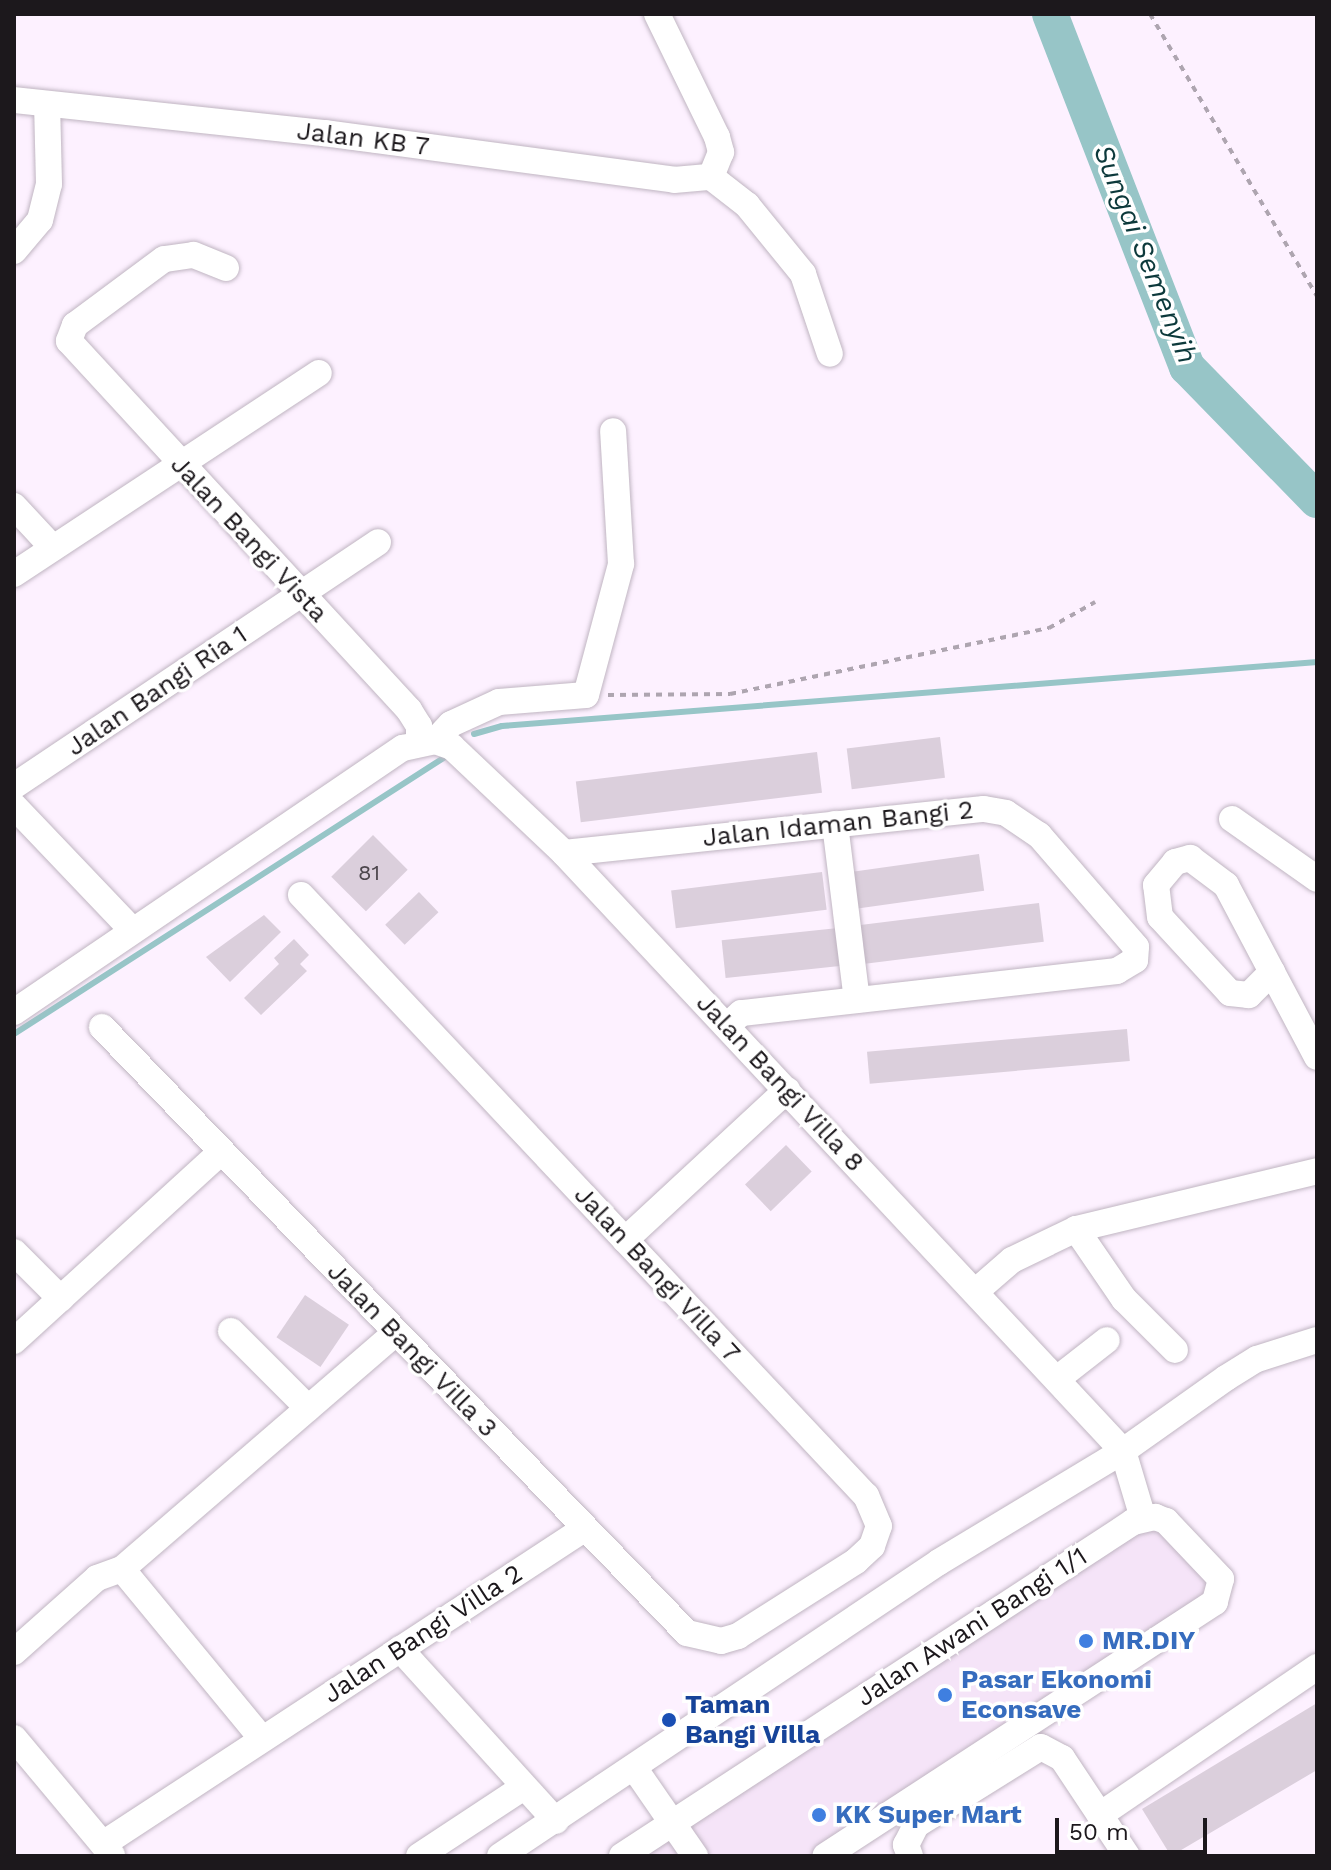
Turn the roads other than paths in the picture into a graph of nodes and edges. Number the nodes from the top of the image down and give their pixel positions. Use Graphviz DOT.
graph roads {
  1 [pos="657,14"];
  2 [pos="14,100"];
  3 [pos="47,104"];
  4 [pos="711,177"];
  5 [pos="14,251"];
  6 [pos="226,268"];
  7 [pos="830,354"];
  8 [pos="319,373"];
  9 [pos="613,431"];
  10 [pos="180,464"];
  11 [pos="14,506"];
  12 [pos="378,542"];
  13 [pos="53,548"];
  14 [pos="14,574"];
  15 [pos="300,595"];
  16 [pos="427,742"];
  17 [pos="14,786"];
  18 [pos="14,806"];
  19 [pos="1232,819"];
  20 [pos="835,824"];
  21 [pos="564,853"];
  22 [pos="1317,879"];
  23 [pos="301,895"];
  24 [pos="132,930"];
  25 [pos="1272,972"];
  26 [pos="857,1000"];
  27 [pos="14,1012"];
  28 [pos="727,1026"];
  29 [pos="102,1027"];
  30 [pos="1317,1057"];
  31 [pos="787,1090"];
  32 [pos="221,1152"];
  33 [pos="1317,1171"];
  34 [pos="1076,1229"];
  35 [pos="625,1240"];
  36 [pos="14,1252"];
  37 [pos="975,1292"];
  38 [pos="61,1299"];
  39 [pos="231,1331"];
  40 [pos="395,1333"];
  41 [pos="1107,1340"];
  42 [pos="1317,1340"];
  43 [pos="14,1341"];
  44 [pos="1175,1350"];
  45 [pos="1057,1379"];
  46 [pos="308,1408"];
  47 [pos="1123,1451"];
  48 [pos="1154,1519"];
  49 [pos="584,1529"];
  50 [pos="122,1569"];
  51 [pos="738,1636"];
  52 [pos="400,1649"];
  53 [pos="14,1652"];
  54 [pos="1317,1667"];
  55 [pos="262,1739"];
  56 [pos="17,1750"];
  57 [pos="635,1769"];
  58 [pos="522,1788"];
  59 [pos="1100,1815"];
  60 [pos="556,1821"];
  61 [pos="673,1823"];
  62 [pos="108,1850"];
  63 [pos="908,1850"];
  64 [pos="419,1856"];
  65 [pos="500,1856"];
  66 [pos="622,1856"];
  67 [pos="695,1856"];
  68 [pos="826,1856"];
  69 [pos="1127,1856"];
  1 -- 4 [label="street"];
  2 -- 3 [label="street, Jalan KB 7"];
  3 -- 4 [label="street, Jalan KB 7"];
  3 -- 5 [label="street"];
  4 -- 7 [label="street"];
  6 -- 10 [label="street, Jalan Bangi Vista"];
  8 -- 10 [label="street"];
  9 -- 16 [label="street"];
  10 -- 13 [label="street"];
  10 -- 15 [label="street, Jalan Bangi Vista"];
  11 -- 13 [label="street"];
  12 -- 15 [label="street, Jalan Bangi Ria 1"];
  13 -- 14 [label="street"];
  15 -- 16 [label="street, Jalan Bangi Vista"];
  15 -- 17 [label="street, Jalan Bangi Ria 1"];
  16 -- 21 [label="street, Jalan Bangi Villa 8"];
  16 -- 24 [label="street"];
  18 -- 24 [label="street"];
  19 -- 22 [label="street"];
  20 -- 21 [label="street, Jalan Idaman Bangi 2"];
  20 -- 26 [label="street"];
  20 -- 26 [label="street, Jalan Idaman Bangi 2"];
  21 -- 28 [label="street, Jalan Bangi Villa 8"];
  23 -- 35 [label="street, Jalan Bangi Villa 7"];
  24 -- 27 [label="street"];
  25 -- 25 [label="street"];
  25 -- 30 [label="street"];
  26 -- 28 [label="street"];
  28 -- 31 [label="street, Jalan Bangi Villa 8"];
  29 -- 32 [label="street, Jalan Bangi Villa 3"];
  31 -- 35 [label="street"];
  31 -- 37 [label="street, Jalan Bangi Villa 8"];
  32 -- 38 [label="street"];
  32 -- 40 [label="street, Jalan Bangi Villa 3"];
  33 -- 34 [label="street"];
  34 -- 37 [label="street"];
  34 -- 44 [label="street"];
  35 -- 51 [label="street, Jalan Bangi Villa 7"];
  36 -- 38 [label="street"];
  37 -- 45 [label="street, Jalan Bangi Villa 8"];
  38 -- 43 [label="street"];
  39 -- 46 [label="street"];
  40 -- 46 [label="street"];
  40 -- 49 [label="street, Jalan Bangi Villa 3"];
  41 -- 45 [label="street"];
  42 -- 47 [label="street"];
  45 -- 47 [label="street, Jalan Bangi Villa 8"];
  46 -- 50 [label="street"];
  47 -- 48 [label="street"];
  47 -- 57 [label="street"];
  48 -- 61 [label="street, Jalan Awani Bangi 1/1"];
  48 -- 68 [label="street"];
  49 -- 51 [label="street, Jalan Bangi Villa 3"];
  49 -- 52 [label="street, Jalan Bangi Villa 2"];
  50 -- 53 [label="street"];
  50 -- 55 [label="street"];
  52 -- 55 [label="street, Jalan Bangi Villa 2"];
  52 -- 58 [label="street"];
  54 -- 59 [label="street"];
  55 -- 62 [label="street, Jalan Bangi Villa 2"];
  56 -- 62 [label="street"];
  57 -- 60 [label="street"];
  57 -- 61 [label="street"];
  58 -- 60 [label="street"];
  58 -- 64 [label="street"];
  59 -- 63 [label="street"];
  59 -- 69 [label="street"];
  60 -- 65 [label="street"];
  61 -- 66 [label="street, Jalan Awani Bangi 1/1"];
  61 -- 67 [label="street"];
}
